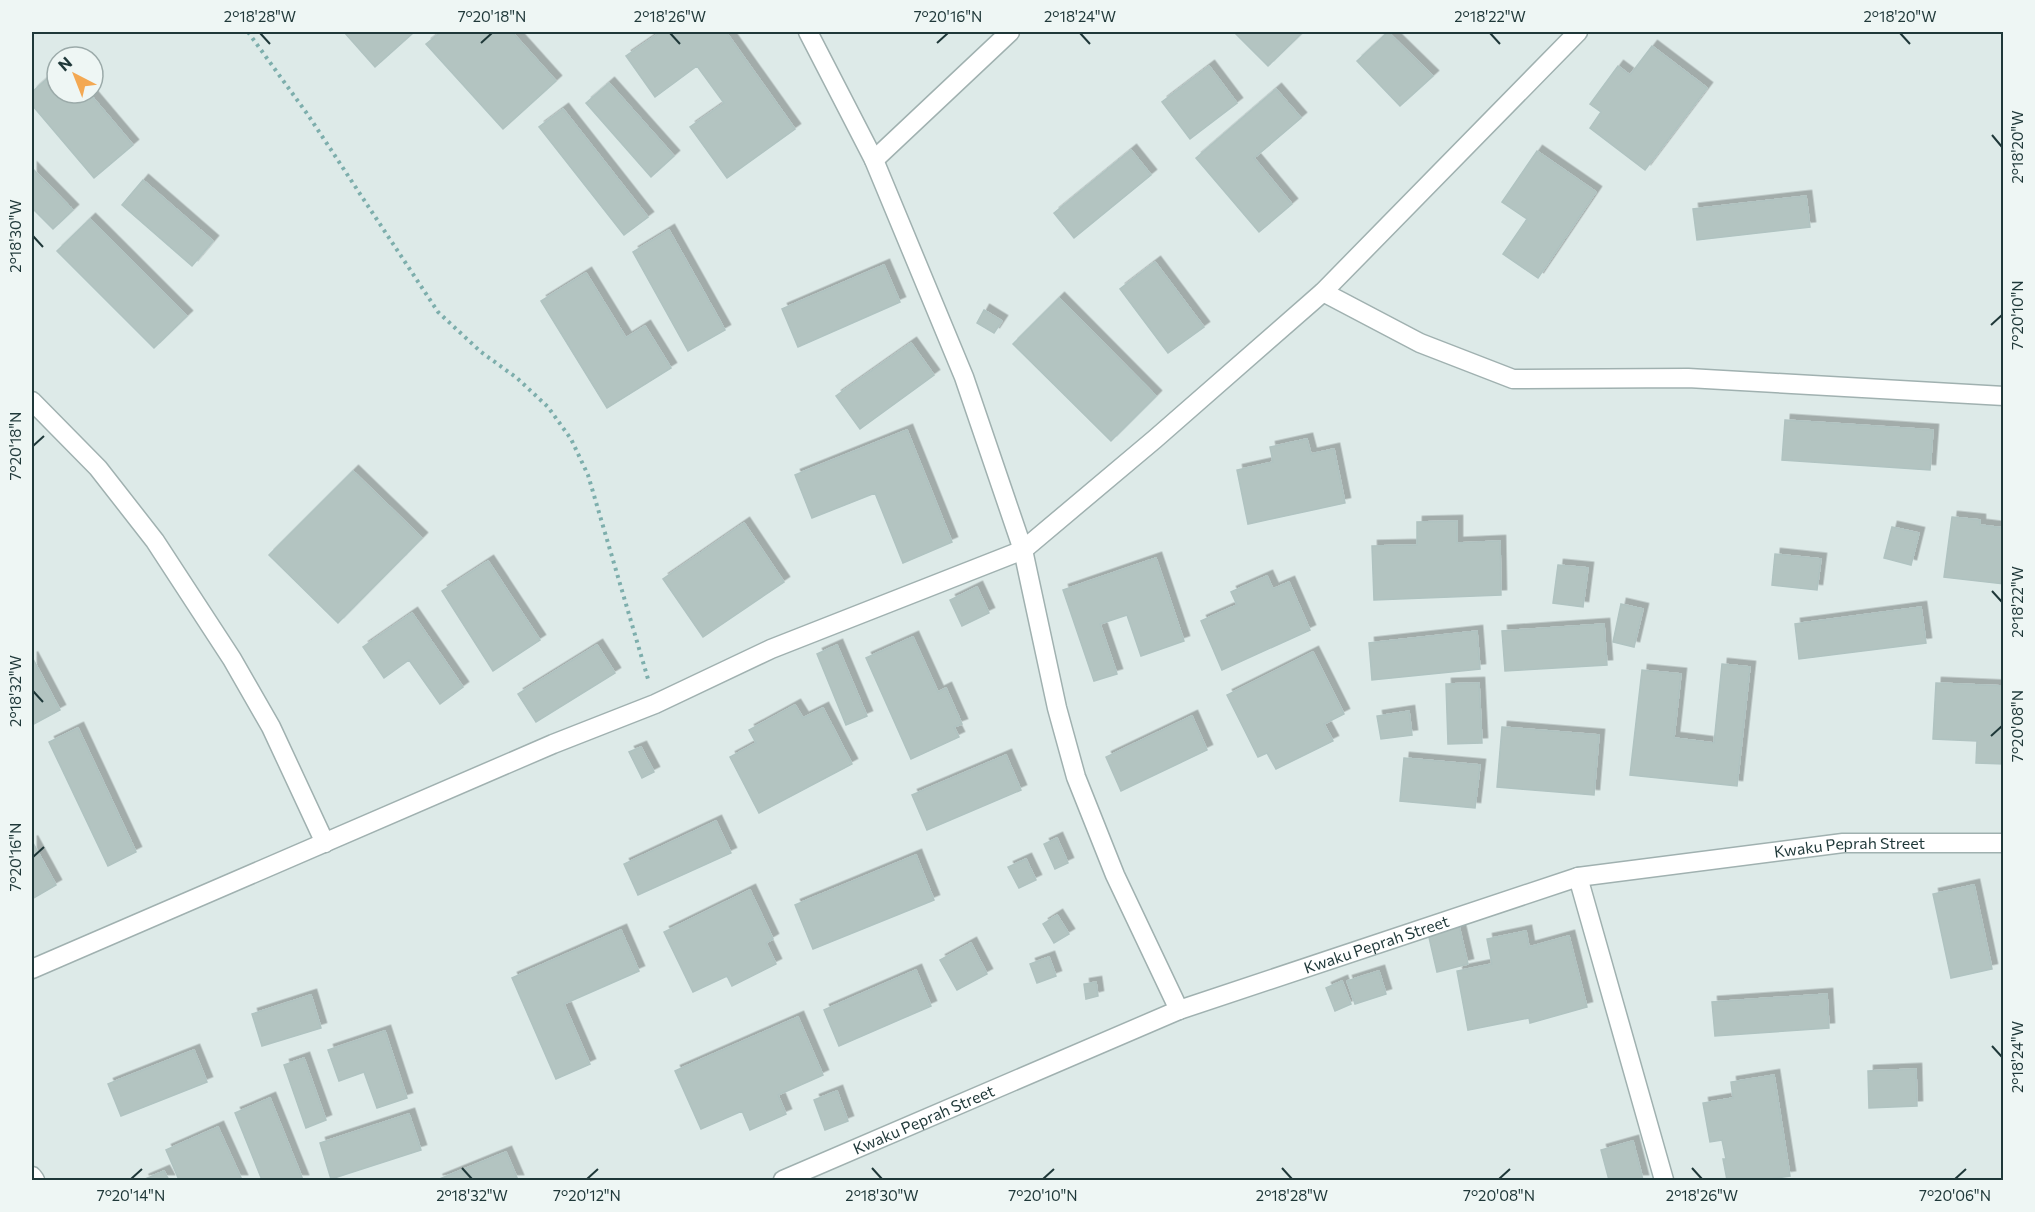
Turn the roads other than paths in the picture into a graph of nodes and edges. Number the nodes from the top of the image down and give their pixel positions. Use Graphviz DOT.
graph roads {
  1 [pos="808,32"];
  2 [pos="1010,32"];
  3 [pos="1578,32"];
  4 [pos="874,160"];
  5 [pos="1323,292"];
  6 [pos="2004,396"];
  7 [pos="32,401"];
  8 [pos="1023,550"];
  9 [pos="325,843"];
  10 [pos="2004,843"];
  11 [pos="1578,877"];
  12 [pos="32,969"];
  13 [pos="1179,1010"];
  14 [pos="32,1176"];
  15 [pos="35,1180"];
  16 [pos="783,1180"];
  17 [pos="1664,1180"];
  1 -- 4 [label="street"];
  2 -- 4 [label="street"];
  3 -- 5 [label="street"];
  4 -- 8 [label="street"];
  5 -- 6 [label="street"];
  5 -- 8 [label="street"];
  7 -- 9 [label="street"];
  8 -- 9 [label="street"];
  8 -- 13 [label="street"];
  9 -- 12 [label="street"];
  10 -- 11 [label="street, Kwaku Peprah Street"];
  11 -- 13 [label="street, Kwaku Peprah Street"];
  11 -- 17 [label="street"];
  13 -- 16 [label="street, Kwaku Peprah Street"];
  14 -- 15 [label="street"];
}
